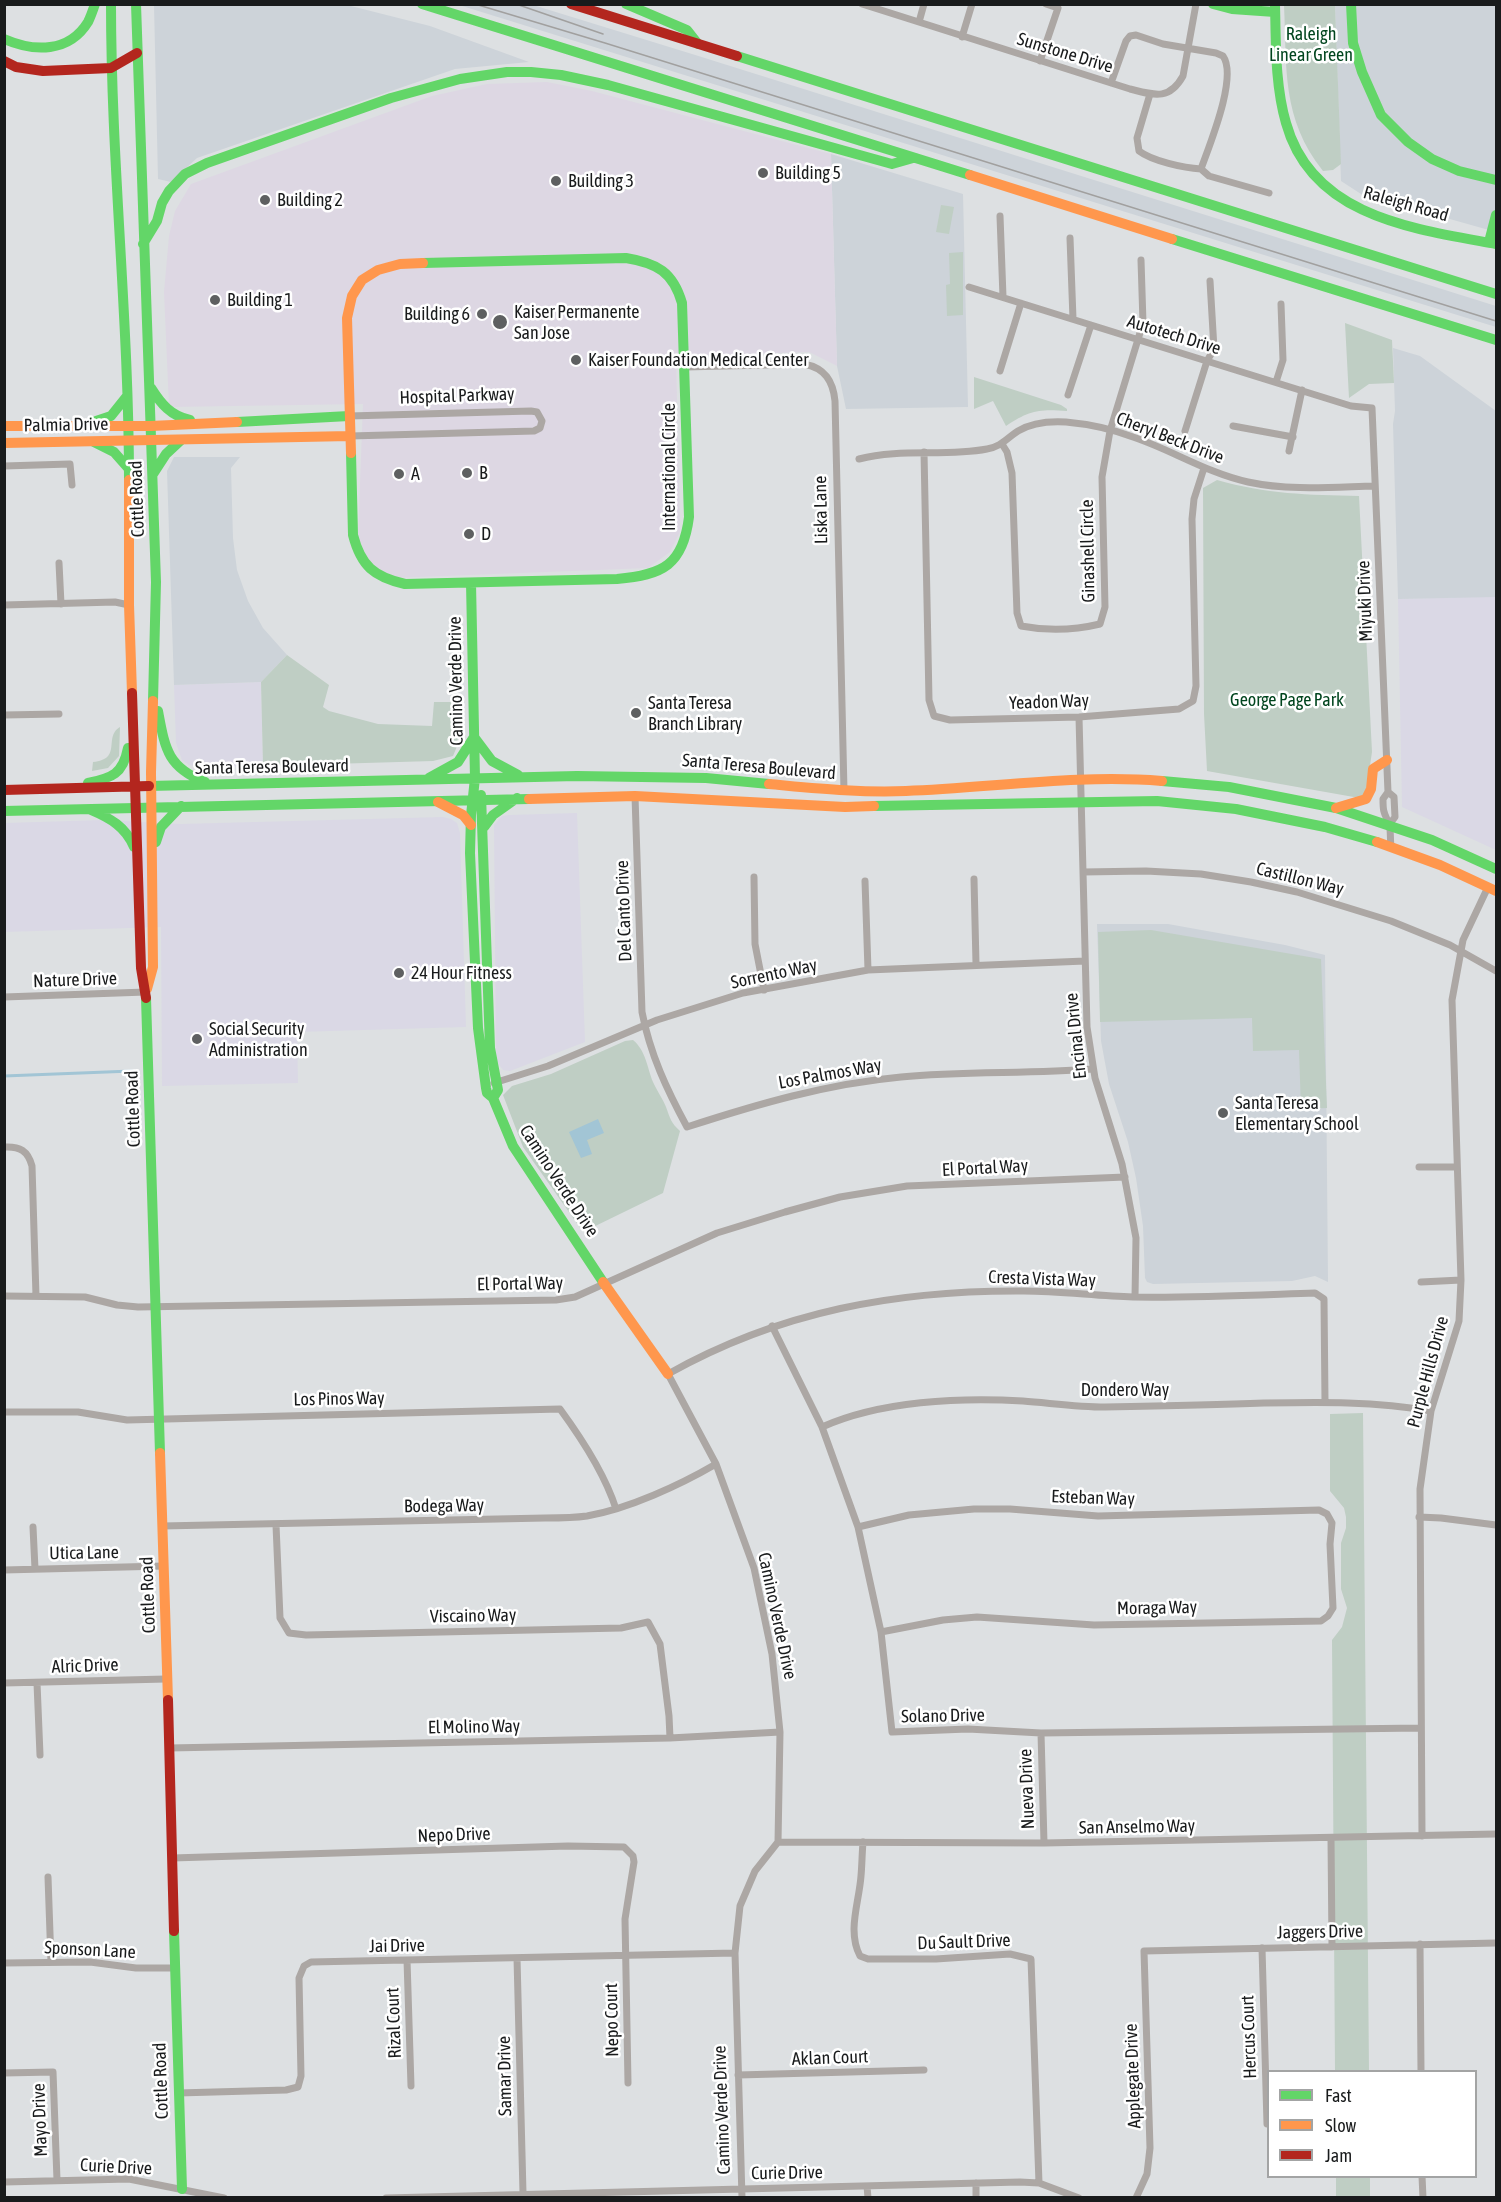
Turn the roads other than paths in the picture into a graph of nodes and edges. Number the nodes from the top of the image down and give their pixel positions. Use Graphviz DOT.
graph roads {
  1 [pos="95,4"];
  2 [pos="111,4"];
  3 [pos="136,4"];
  4 [pos="422,4"];
  5 [pos="571,4"];
  6 [pos="626,4"];
  7 [pos="862,4"];
  8 [pos="924,4"];
  9 [pos="972,4"];
  10 [pos="1046,4"];
  11 [pos="1196,4"];
  12 [pos="1213,4"];
  13 [pos="1351,4"];
  14 [pos="873,6"];
  15 [pos="1275,8"];
  16 [pos="919,22"];
  17 [pos="962,37"];
  18 [pos="4,39"];
  19 [pos="698,44"];
  20 [pos="1189,47"];
  21 [pos="137,52"];
  22 [pos="1040,61"];
  23 [pos="4,62"];
  24 [pos="111,68"];
  25 [pos="1111,83"];
  26 [pos="1150,94"];
  27 [pos="914,158"];
  28 [pos="1201,169"];
  29 [pos="1497,180"];
  30 [pos="1269,193"];
  31 [pos="1497,215"];
  32 [pos="1000,216"];
  33 [pos="1070,238"];
  34 [pos="1493,243"];
  35 [pos="143,244"];
  36 [pos="1141,260"];
  37 [pos="1210,281"];
  38 [pos="969,287"];
  39 [pos="1497,294"];
  40 [pos="1003,297"];
  41 [pos="1021,303"];
  42 [pos="1281,304"];
  43 [pos="1073,319"];
  44 [pos="1090,325"];
  45 [pos="1139,340"];
  46 [pos="1497,340"];
  47 [pos="1206,361"];
  48 [pos="685,367"];
  49 [pos="1000,371"];
  50 [pos="1276,382"];
  51 [pos="151,388"];
  52 [pos="1302,390"];
  53 [pos="1068,395"];
  54 [pos="127,396"];
  55 [pos="1372,408"];
  56 [pos="349,416"];
  57 [pos="207,422"];
  58 [pos="78,425"];
  59 [pos="4,426"];
  60 [pos="128,426"];
  61 [pos="152,426"];
  62 [pos="1233,426"];
  63 [pos="1110,431"];
  64 [pos="1185,431"];
  65 [pos="350,435"];
  66 [pos="1293,437"];
  67 [pos="128,440"];
  68 [pos="152,440"];
  69 [pos="181,440"];
  70 [pos="91,441"];
  71 [pos="4,443"];
  72 [pos="1002,444"];
  73 [pos="1289,451"];
  74 [pos="924,453"];
  75 [pos="860,459"];
  76 [pos="4,466"];
  77 [pos="1204,468"];
  78 [pos="129,469"];
  79 [pos="152,474"];
  80 [pos="72,485"];
  81 [pos="1376,486"];
  82 [pos="59,563"];
  83 [pos="471,583"];
  84 [pos="61,604"];
  85 [pos="4,605"];
  86 [pos="129,605"];
  87 [pos="155,692"];
  88 [pos="59,714"];
  89 [pos="4,715"];
  90 [pos="1079,717"];
  91 [pos="132,722"];
  92 [pos="474,737"];
  93 [pos="1387,760"];
  94 [pos="523,777"];
  95 [pos="475,778"];
  96 [pos="427,779"];
  97 [pos="1080,781"];
  98 [pos="214,785"];
  99 [pos="152,786"];
  100 [pos="134,787"];
  101 [pos="70,788"];
  102 [pos="4,790"];
  103 [pos="844,791"];
  104 [pos="1388,792"];
  105 [pos="635,796"];
  106 [pos="518,798"];
  107 [pos="471,800"];
  108 [pos="483,800"];
  109 [pos="435,801"];
  110 [pos="1081,802"];
  111 [pos="181,806"];
  112 [pos="151,807"];
  113 [pos="135,808"];
  114 [pos="1336,808"];
  115 [pos="90,809"];
  116 [pos="4,812"];
  117 [pos="471,825"];
  118 [pos="1389,825"];
  119 [pos="484,827"];
  120 [pos="1391,846"];
  121 [pos="136,856"];
  122 [pos="153,857"];
  123 [pos="1497,869"];
  124 [pos="1083,872"];
  125 [pos="754,877"];
  126 [pos="974,879"];
  127 [pos="865,881"];
  128 [pos="1492,889"];
  129 [pos="1460,951"];
  130 [pos="1085,961"];
  131 [pos="976,964"];
  132 [pos="868,970"];
  133 [pos="1497,971"];
  134 [pos="764,990"];
  135 [pos="146,992"];
  136 [pos="4,997"];
  137 [pos="644,1025"];
  138 [pos="1093,1068"];
  139 [pos="491,1085"];
  140 [pos="4,1147"];
  141 [pos="1419,1167"];
  142 [pos="1457,1167"];
  143 [pos="1125,1177"];
  144 [pos="1461,1280"];
  145 [pos="1421,1282"];
  146 [pos="605,1285"];
  147 [pos="4,1296"];
  148 [pos="36,1296"];
  149 [pos="1135,1297"];
  150 [pos="156,1307"];
  151 [pos="772,1326"];
  152 [pos="668,1374"];
  153 [pos="1325,1402"];
  154 [pos="1431,1411"];
  155 [pos="4,1412"];
  156 [pos="159,1418"];
  157 [pos="822,1427"];
  158 [pos="716,1464"];
  159 [pos="616,1509"];
  160 [pos="1327,1514"];
  161 [pos="1419,1517"];
  162 [pos="276,1525"];
  163 [pos="1497,1525"];
  164 [pos="162,1526"];
  165 [pos="33,1527"];
  166 [pos="858,1527"];
  167 [pos="164,1566"];
  168 [pos="35,1569"];
  169 [pos="4,1570"];
  170 [pos="881,1632"];
  171 [pos="166,1679"];
  172 [pos="4,1683"];
  173 [pos="37,1683"];
  174 [pos="1420,1728"];
  175 [pos="780,1732"];
  176 [pos="1041,1733"];
  177 [pos="670,1738"];
  178 [pos="169,1748"];
  179 [pos="40,1755"];
  180 [pos="1497,1834"];
  181 [pos="1422,1836"];
  182 [pos="1331,1838"];
  183 [pos="778,1842"];
  184 [pos="862,1842"];
  185 [pos="1044,1844"];
  186 [pos="172,1858"];
  187 [pos="48,1877"];
  188 [pos="1497,1943"];
  189 [pos="1420,1944"];
  190 [pos="1332,1947"];
  191 [pos="1262,1948"];
  192 [pos="1144,1951"];
  193 [pos="735,1953"];
  194 [pos="625,1956"];
  195 [pos="517,1958"];
  196 [pos="407,1960"];
  197 [pos="51,1962"];
  198 [pos="4,1963"];
  199 [pos="174,1968"];
  200 [pos="924,2070"];
  201 [pos="1421,2070"];
  202 [pos="4,2073"];
  203 [pos="738,2075"];
  204 [pos="628,2083"];
  205 [pos="411,2086"];
  206 [pos="178,2092"];
  207 [pos="1267,2124"];
  208 [pos="1422,2178"];
  209 [pos="57,2180"];
  210 [pos="4,2182"];
  211 [pos="976,2183"];
  212 [pos="1039,2183"];
  213 [pos="867,2186"];
  214 [pos="741,2189"];
  215 [pos="182,2193"];
  216 [pos="523,2193"];
  217 [pos="650,2194"];
  218 [pos="224,2198"];
  219 [pos="386,2198"];
  220 [pos="742,2198"];
  221 [pos="867,2198"];
  222 [pos="976,2198"];
  223 [pos="1079,2198"];
  224 [pos="1136,2198"];
  225 [pos="1423,2198"];
  1 -- 18 [label="main road"];
  2 -- 24 [label="main road, Cottle Road"];
  3 -- 21 [label="main road, Cottle Road"];
  4 -- 27 [label="main road"];
  5 -- 19 [label="main road"];
  6 -- 19 [label="main road"];
  7 -- 14 [label="street, Sunstone Drive"];
  8 -- 16 [label="street"];
  9 -- 17 [label="street"];
  10 -- 22 [label="street"];
  11 -- 20 [label="street"];
  12 -- 15 [label="main road"];
  13 -- 29 [label="main road"];
  14 -- 16 [label="street, Sunstone Drive"];
  15 -- 34 [label="main road, Raleigh Road"];
  16 -- 17 [label="street, Sunstone Drive"];
  17 -- 22 [label="street, Sunstone Drive"];
  19 -- 39 [label="main road"];
  20 -- 25 [label="street"];
  20 -- 26 [label="street"];
  20 -- 28 [label="street"];
  21 -- 24 [label="main road"];
  21 -- 35 [label="main road, Cottle Road"];
  22 -- 25 [label="street, Sunstone Drive"];
  23 -- 24 [label="main road"];
  24 -- 54 [label="main road, Cottle Road"];
  25 -- 26 [label="street, Sunstone Drive"];
  26 -- 28 [label="street"];
  27 -- 35 [label="main road"];
  27 -- 46 [label="main road"];
  28 -- 30 [label="street"];
  31 -- 34 [label="main road"];
  32 -- 40 [label="street"];
  33 -- 43 [label="street"];
  35 -- 51 [label="main road, Cottle Road"];
  36 -- 45 [label="street"];
  37 -- 47 [label="street"];
  38 -- 40 [label="street, Autotech Drive"];
  40 -- 41 [label="street, Autotech Drive"];
  41 -- 43 [label="street, Autotech Drive"];
  41 -- 49 [label="street"];
  42 -- 50 [label="street"];
  43 -- 44 [label="street, Autotech Drive"];
  44 -- 45 [label="street, Autotech Drive"];
  44 -- 53 [label="street"];
  45 -- 47 [label="street, Autotech Drive"];
  45 -- 63 [label="street"];
  47 -- 50 [label="street, Autotech Drive"];
  47 -- 64 [label="street"];
  48 -- 56 [label="main road, International Circle"];
  48 -- 83 [label="main road, International Circle"];
  48 -- 103 [label="street, Liska Lane"];
  50 -- 52 [label="street, Autotech Drive"];
  51 -- 57 [label="main road"];
  51 -- 61 [label="main road, Cottle Road"];
  52 -- 55 [label="street, Autotech Drive"];
  52 -- 66 [label="street"];
  54 -- 58 [label="main road"];
  54 -- 60 [label="main road, Cottle Road"];
  55 -- 81 [label="street, Miyuki Drive"];
  56 -- 57 [label="main road, Hospital Parkway"];
  56 -- 65 [label="main road, International Circle"];
  56 -- 65 [label="street, Hospital Parkway"];
  57 -- 61 [label="main road, Hospital Parkway"];
  58 -- 59 [label="main road, Palmia Drive"];
  58 -- 60 [label="main road, Palmia Drive"];
  60 -- 61 [label="main road, Hospital Parkway"];
  60 -- 67 [label="main road, Cottle Road"];
  61 -- 68 [label="main road, Cottle Road"];
  62 -- 66 [label="street"];
  63 -- 72 [label="street, Cheryl Beck Drive"];
  63 -- 72 [label="street, Ginashell Circle"];
  63 -- 77 [label="street, Cheryl Beck Drive"];
  65 -- 69 [label="main road, Hospital Parkway"];
  65 -- 83 [label="main road, International Circle"];
  66 -- 73 [label="street"];
  67 -- 68 [label="main road, Hospital Parkway"];
  67 -- 70 [label="main road, Palmia Drive"];
  67 -- 78 [label="main road, Cottle Road"];
  68 -- 69 [label="main road, Hospital Parkway"];
  68 -- 79 [label="main road, Cottle Road"];
  69 -- 79 [label="main road"];
  70 -- 71 [label="main road, Palmia Drive"];
  70 -- 78 [label="main road"];
  72 -- 74 [label="street, Cheryl Beck Drive"];
  74 -- 75 [label="street, Cheryl Beck Drive"];
  74 -- 90 [label="street, Yeadon Way"];
  76 -- 80 [label="street"];
  77 -- 81 [label="street, Cheryl Beck Drive"];
  77 -- 90 [label="street, Yeadon Way"];
  78 -- 86 [label="main road, Cottle Road"];
  79 -- 87 [label="main road, Cottle Road"];
  81 -- 93 [label="street, Miyuki Drive"];
  82 -- 84 [label="street"];
  83 -- 92 [label="main road, Camino Verde Drive"];
  84 -- 85 [label="street"];
  84 -- 86 [label="street"];
  86 -- 91 [label="main road, Cottle Road"];
  87 -- 98 [label="main road"];
  87 -- 99 [label="main road, Cottle Road"];
  88 -- 89 [label="street"];
  90 -- 97 [label="street, Encinal Drive"];
  91 -- 100 [label="main road, Cottle Road"];
  91 -- 101 [label="main road"];
  92 -- 94 [label="main road"];
  92 -- 95 [label="main road, Camino Verde Drive"];
  92 -- 96 [label="main road"];
  93 -- 104 [label="street, Miyuki Drive"];
  93 -- 114 [label="main road"];
  94 -- 95 [label="main road, Santa Teresa Boulevard"];
  94 -- 103 [label="main road, Santa Teresa Boulevard"];
  95 -- 96 [label="main road, Santa Teresa Boulevard"];
  95 -- 107 [label="main road, Camino Verde Drive"];
  95 -- 108 [label="main road, Camino Verde Drive"];
  96 -- 98 [label="main road, Santa Teresa Boulevard"];
  97 -- 103 [label="main road, Santa Teresa Boulevard"];
  97 -- 110 [label="street, Encinal Drive"];
  97 -- 114 [label="main road, Santa Teresa Boulevard"];
  98 -- 99 [label="main road, Santa Teresa Boulevard"];
  99 -- 100 [label="main road, Santa Teresa Boulevard"];
  99 -- 112 [label="main road, Cottle Road"];
  100 -- 101 [label="main road, Santa Teresa Boulevard"];
  100 -- 113 [label="main road, Cottle Road"];
  101 -- 102 [label="main road, Santa Teresa Boulevard"];
  104 -- 118 [label="street, Miyuki Drive"];
  104 -- 118 [label="street, Miyuki Drive"];
  105 -- 106 [label="main road, Santa Teresa Boulevard"];
  105 -- 110 [label="main road, Santa Teresa Boulevard"];
  105 -- 137 [label="street, Del Canto Drive"];
  106 -- 108 [label="main road, Santa Teresa Boulevard"];
  106 -- 119 [label="main road"];
  107 -- 108 [label="main road, Santa Teresa Boulevard"];
  107 -- 109 [label="main road, Santa Teresa Boulevard"];
  107 -- 117 [label="main road, Camino Verde Drive"];
  108 -- 119 [label="main road, Camino Verde Drive"];
  109 -- 111 [label="main road, Santa Teresa Boulevard"];
  109 -- 117 [label="main road"];
  110 -- 120 [label="main road, Santa Teresa Boulevard"];
  110 -- 124 [label="street, Encinal Drive"];
  111 -- 112 [label="main road, Santa Teresa Boulevard"];
  111 -- 122 [label="main road"];
  112 -- 113 [label="main road, Santa Teresa Boulevard"];
  112 -- 122 [label="main road, Cottle Road"];
  113 -- 115 [label="main road, Santa Teresa Boulevard"];
  113 -- 121 [label="main road, Cottle Road"];
  114 -- 118 [label="main road, Santa Teresa Boulevard"];
  115 -- 116 [label="main road, Santa Teresa Boulevard"];
  115 -- 121 [label="main road"];
  117 -- 139 [label="main road, Camino Verde Drive"];
  118 -- 120 [label="street, Miyuki Drive"];
  118 -- 123 [label="main road, Santa Teresa Boulevard"];
  119 -- 139 [label="main road, Camino Verde Drive"];
  120 -- 128 [label="main road, Santa Teresa Boulevard"];
  121 -- 135 [label="main road, Cottle Road"];
  122 -- 135 [label="main road, Cottle Road"];
  124 -- 129 [label="street, Castillon Way"];
  124 -- 130 [label="street, Encinal Drive"];
  125 -- 134 [label="street"];
  126 -- 131 [label="street"];
  127 -- 132 [label="street"];
  128 -- 129 [label="street, Purple Hills Drive"];
  129 -- 133 [label="street, Castillon Way"];
  129 -- 142 [label="street, Purple Hills Drive"];
  130 -- 131 [label="street, Sorrento Way"];
  130 -- 138 [label="street, Encinal Drive"];
  131 -- 132 [label="street, Sorrento Way"];
  132 -- 134 [label="street, Sorrento Way"];
  134 -- 137 [label="street, Sorrento Way"];
  135 -- 136 [label="street, Nature Drive"];
  135 -- 150 [label="main road, Cottle Road"];
  137 -- 138 [label="street, Los Palmos Way"];
  137 -- 139 [label="street, Sorrento Way"];
  138 -- 143 [label="street, Encinal Drive"];
  139 -- 146 [label="main road, Camino Verde Drive"];
  140 -- 148 [label="street"];
  141 -- 142 [label="street"];
  142 -- 144 [label="street, Purple Hills Drive"];
  143 -- 146 [label="street, El Portal Way"];
  143 -- 149 [label="street, Encinal Drive"];
  144 -- 145 [label="street"];
  144 -- 154 [label="street, Purple Hills Drive"];
  146 -- 150 [label="street, El Portal Way"];
  146 -- 152 [label="main road, Camino Verde Drive"];
  147 -- 148 [label="street, El Portal Way"];
  148 -- 150 [label="street, El Portal Way"];
  149 -- 151 [label="street, Cresta Vista Way"];
  149 -- 153 [label="street, Cresta Vista Way"];
  150 -- 156 [label="main road, Cottle Road"];
  151 -- 152 [label="street, Cresta Vista Way"];
  151 -- 157 [label="street, Solano Drive"];
  152 -- 158 [label="street, Camino Verde Drive"];
  153 -- 154 [label="street, Dondero Way"];
  153 -- 157 [label="street, Dondero Way"];
  154 -- 161 [label="street, Purple Hills Drive"];
  155 -- 156 [label="street, Los Pinos Way"];
  156 -- 159 [label="street, Los Pinos Way"];
  156 -- 164 [label="main road, Cottle Road"];
  157 -- 166 [label="street, Solano Drive"];
  158 -- 159 [label="street, Bodega Way"];
  158 -- 175 [label="street, Camino Verde Drive"];
  159 -- 162 [label="street, Bodega Way"];
  160 -- 166 [label="street, Esteban Way"];
  160 -- 170 [label="street, Moraga Way"];
  161 -- 163 [label="street"];
  161 -- 174 [label="street, Purple Hills Drive"];
  162 -- 164 [label="street, Bodega Way"];
  162 -- 177 [label="street, Viscaino Way"];
  164 -- 167 [label="main road, Cottle Road"];
  165 -- 168 [label="street"];
  166 -- 170 [label="street, Solano Drive"];
  167 -- 168 [label="street, Utica Lane"];
  167 -- 171 [label="main road, Cottle Road"];
  168 -- 169 [label="street, Utica Lane"];
  170 -- 176 [label="street, Solano Drive"];
  171 -- 173 [label="street, Alric Drive"];
  171 -- 178 [label="main road, Cottle Road"];
  172 -- 173 [label="street, Alric Drive"];
  173 -- 179 [label="street"];
  174 -- 176 [label="street, Solano Drive"];
  174 -- 181 [label="street, Purple Hills Drive"];
  175 -- 177 [label="street, El Molino Way"];
  175 -- 183 [label="street, Camino Verde Drive"];
  176 -- 185 [label="street, Nueva Drive"];
  177 -- 178 [label="street, El Molino Way"];
  178 -- 186 [label="main road, Cottle Road"];
  180 -- 181 [label="street, San Anselmo Way"];
  181 -- 182 [label="street, San Anselmo Way"];
  182 -- 185 [label="street, San Anselmo Way"];
  182 -- 190 [label="street"];
  183 -- 184 [label="street, San Anselmo Way"];
  183 -- 193 [label="street, Camino Verde Drive"];
  184 -- 185 [label="street, San Anselmo Way"];
  184 -- 212 [label="street, Du Sault Drive"];
  186 -- 194 [label="street, Nepo Drive"];
  186 -- 199 [label="main road, Cottle Road"];
  187 -- 197 [label="street"];
  188 -- 189 [label="street, Jaggers Drive"];
  189 -- 190 [label="street, Jaggers Drive"];
  189 -- 201 [label="street"];
  190 -- 191 [label="street, Jaggers Drive"];
  191 -- 192 [label="street, Jaggers Drive"];
  191 -- 207 [label="street, Hercus Court"];
  192 -- 224 [label="street, Applegate Drive"];
  193 -- 194 [label="street, Jai Drive"];
  193 -- 203 [label="street, Camino Verde Drive"];
  194 -- 195 [label="street, Jai Drive"];
  194 -- 204 [label="street, Nepo Court"];
  195 -- 196 [label="street, Jai Drive"];
  195 -- 216 [label="street, Samar Drive"];
  196 -- 205 [label="street, Rizal Court"];
  196 -- 206 [label="street, Jai Drive"];
  197 -- 198 [label="street, Sponson Lane"];
  197 -- 199 [label="street, Sponson Lane"];
  199 -- 206 [label="main road, Cottle Road"];
  200 -- 203 [label="street, Aklan Court"];
  202 -- 209 [label="street, Mayo Drive"];
  203 -- 214 [label="street, Camino Verde Drive"];
  206 -- 215 [label="main road, Cottle Road"];
  208 -- 225 [label="street"];
  209 -- 210 [label="street, Curie Drive"];
  209 -- 215 [label="street, Curie Drive"];
  211 -- 212 [label="street, Curie Drive"];
  211 -- 213 [label="street, Curie Drive"];
  211 -- 222 [label="street"];
  212 -- 223 [label="street, Curie Drive"];
  213 -- 214 [label="street, Curie Drive"];
  213 -- 221 [label="street"];
  214 -- 217 [label="street, Curie Drive"];
  214 -- 220 [label="street, Camino Verde Drive"];
  215 -- 218 [label="street, Curie Drive"];
  216 -- 217 [label="street, Curie Drive"];
  216 -- 219 [label="street, Curie Drive"];
}
